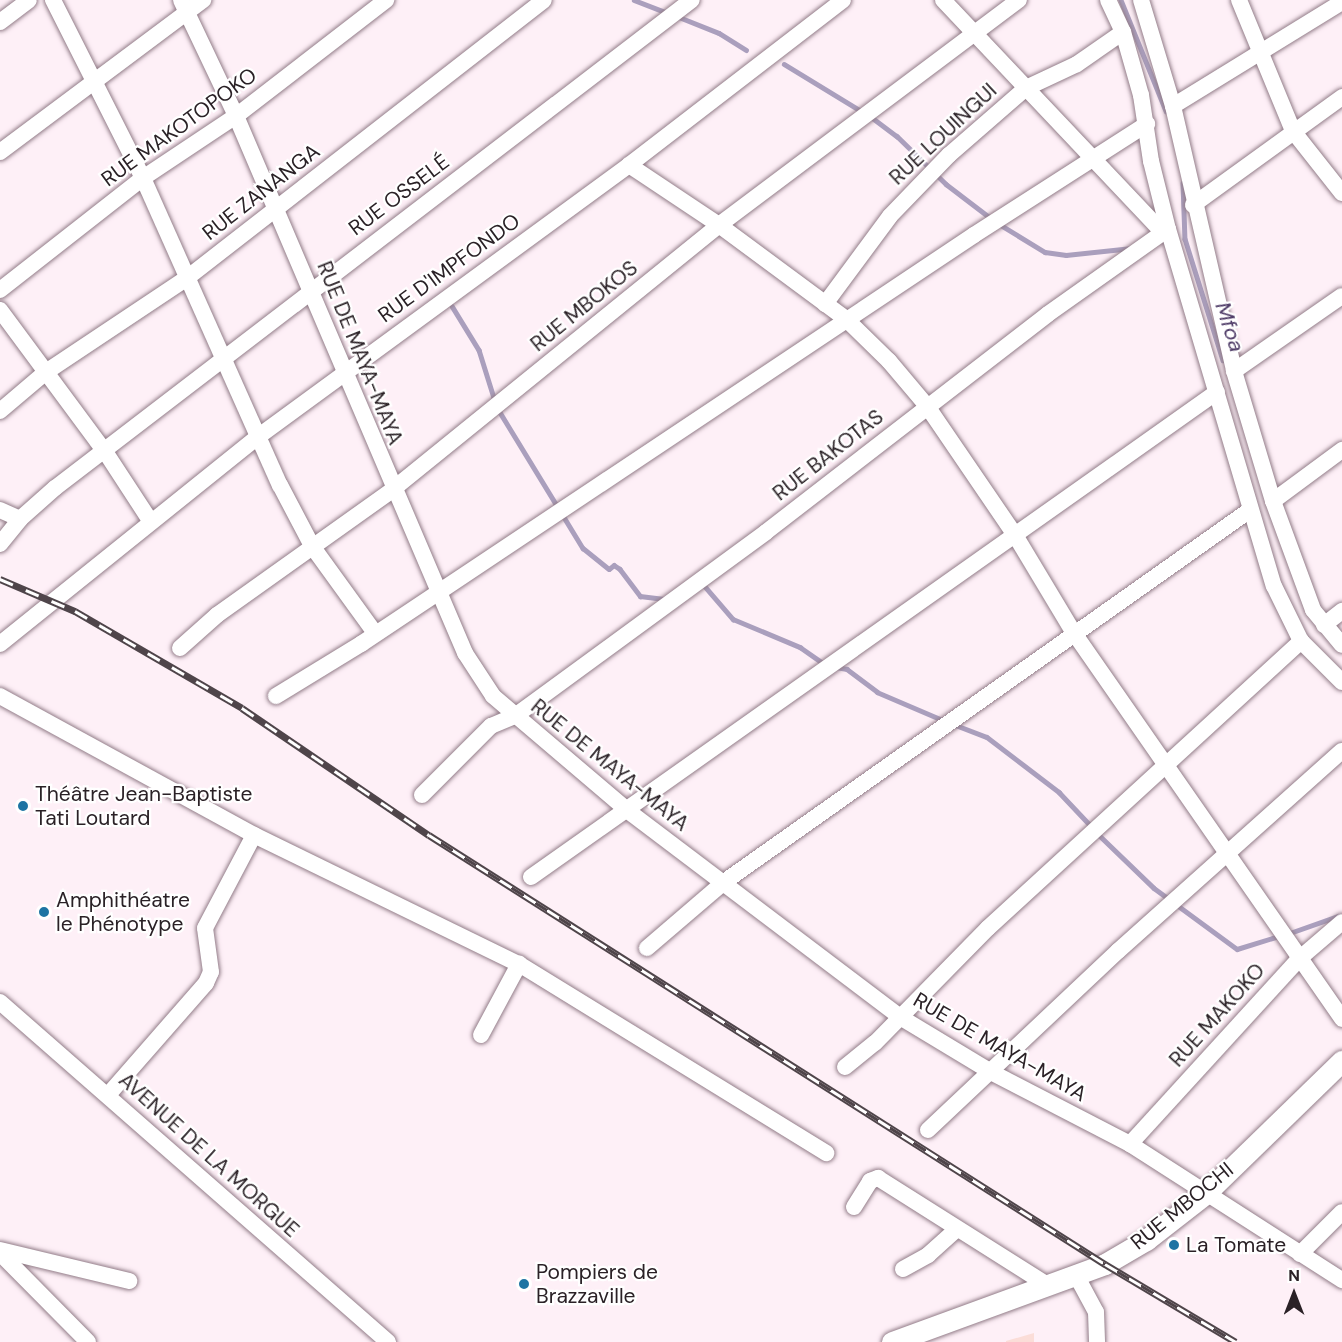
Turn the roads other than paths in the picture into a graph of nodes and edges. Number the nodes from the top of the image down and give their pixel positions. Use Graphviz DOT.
graph roads {
  1 [pos="28,0"];
  2 [pos="53,0"];
  3 [pos="203,0"];
  4 [pos="386,0"];
  5 [pos="544,0"];
  6 [pos="692,0"];
  7 [pos="843,0"];
  8 [pos="943,0"];
  9 [pos="1019,0"];
  10 [pos="1108,0"];
  11 [pos="1141,0"];
  12 [pos="1239,0"];
  13 [pos="1342,2"];
  14 [pos="184,6"];
  15 [pos="0,22"];
  16 [pos="1123,32"];
  17 [pos="977,33"];
  18 [pos="1261,52"];
  19 [pos="93,82"];
  20 [pos="1026,88"];
  21 [pos="1342,97"];
  22 [pos="1173,106"];
  23 [pos="236,116"];
  24 [pos="1147,124"];
  25 [pos="1293,131"];
  26 [pos="0,152"];
  27 [pos="1094,158"];
  28 [pos="629,165"];
  29 [pos="143,178"];
  30 [pos="1342,194"];
  31 [pos="1193,205"];
  32 [pos="275,209"];
  33 [pos="719,225"];
  34 [pos="1165,231"];
  35 [pos="187,278"];
  36 [pos="0,290"];
  37 [pos="310,290"];
  38 [pos="1342,296"];
  39 [pos="825,304"];
  40 [pos="0,310"];
  41 [pos="846,319"];
  42 [pos="222,358"];
  43 [pos="1234,371"];
  44 [pos="46,372"];
  45 [pos="343,374"];
  46 [pos="1217,392"];
  47 [pos="927,406"];
  48 [pos="0,411"];
  49 [pos="259,436"];
  50 [pos="1342,450"];
  51 [pos="106,453"];
  52 [pos="392,490"];
  53 [pos="1273,501"];
  54 [pos="0,510"];
  55 [pos="1250,510"];
  56 [pos="20,519"];
  57 [pos="151,522"];
  58 [pos="1015,535"];
  59 [pos="0,544"];
  60 [pos="312,546"];
  61 [pos="437,591"];
  62 [pos="1342,611"];
  63 [pos="1324,625"];
  64 [pos="375,633"];
  65 [pos="1074,633"];
  66 [pos="1301,641"];
  67 [pos="0,644"];
  68 [pos="1342,645"];
  69 [pos="180,648"];
  70 [pos="1342,682"];
  71 [pos="0,696"];
  72 [pos="276,696"];
  73 [pos="515,716"];
  74 [pos="1342,751"];
  75 [pos="1167,768"];
  76 [pos="422,795"];
  77 [pos="628,812"];
  78 [pos="254,835"];
  79 [pos="1226,854"];
  80 [pos="531,877"];
  81 [pos="723,882"];
  82 [pos="1342,922"];
  83 [pos="647,948"];
  84 [pos="1300,958"];
  85 [pos="519,964"];
  86 [pos="0,1002"];
  87 [pos="900,1017"];
  88 [pos="1342,1019"];
  89 [pos="481,1035"];
  90 [pos="1342,1062"];
  91 [pos="845,1067"];
  92 [pos="991,1072"];
  93 [pos="108,1095"];
  94 [pos="928,1130"];
  95 [pos="1130,1144"];
  96 [pos="826,1153"];
  97 [pos="1205,1194"];
  98 [pos="855,1207"];
  99 [pos="1342,1212"];
  100 [pos="956,1230"];
  101 [pos="0,1251"];
  102 [pos="1300,1254"];
  103 [pos="903,1269"];
  104 [pos="1076,1275"];
  105 [pos="1342,1280"];
  106 [pos="129,1281"];
  107 [pos="1047,1285"];
  108 [pos="88,1342"];
  109 [pos="388,1342"];
  110 [pos="892,1342"];
  111 [pos="1097,1342"];
  1 -- 15 [label="street"];
  2 -- 19 [label="street"];
  3 -- 14 [label="street"];
  4 -- 23 [label="street, RUE MAKOTOPOKO"];
  5 -- 32 [label="street, RUE ZANANGA"];
  6 -- 37 [label="street, RUE OSSELÉ"];
  7 -- 28 [label="street, RUE D'IMPFONDO"];
  8 -- 17 [label="street"];
  9 -- 17 [label="street, RUE MBOKOS"];
  10 -- 16 [label="street"];
  11 -- 22 [label="street"];
  12 -- 18 [label="street"];
  13 -- 18 [label="street"];
  14 -- 19 [label="street"];
  14 -- 23 [label="street, RUE DE MAYA-MAYA"];
  16 -- 20 [label="street, RUE LOUINGUI"];
  16 -- 24 [label="street"];
  17 -- 20 [label="street"];
  17 -- 33 [label="street, RUE MBOKOS"];
  18 -- 22 [label="street"];
  18 -- 25 [label="street"];
  19 -- 26 [label="street"];
  19 -- 29 [label="street"];
  20 -- 27 [label="street"];
  20 -- 39 [label="street, RUE LOUINGUI"];
  21 -- 25 [label="street"];
  22 -- 31 [label="street"];
  23 -- 29 [label="street, RUE MAKOTOPOKO"];
  23 -- 32 [label="street, RUE DE MAYA-MAYA"];
  24 -- 27 [label="street"];
  24 -- 34 [label="street"];
  25 -- 30 [label="street"];
  25 -- 31 [label="street"];
  27 -- 34 [label="street"];
  27 -- 41 [label="street"];
  28 -- 33 [label="street"];
  28 -- 45 [label="street, RUE D'IMPFONDO"];
  29 -- 35 [label="street"];
  29 -- 36 [label="street, RUE MAKOTOPOKO"];
  31 -- 43 [label="street"];
  32 -- 35 [label="street, RUE ZANANGA"];
  32 -- 37 [label="street, RUE DE MAYA-MAYA"];
  33 -- 39 [label="street"];
  33 -- 52 [label="street, RUE MBOKOS"];
  34 -- 46 [label="street"];
  34 -- 47 [label="street, RUE BAKOTAS"];
  35 -- 42 [label="street"];
  35 -- 44 [label="street, RUE ZANANGA"];
  37 -- 42 [label="street, RUE OSSELÉ"];
  37 -- 45 [label="street, RUE DE MAYA-MAYA"];
  38 -- 43 [label="street"];
  39 -- 41 [label="street"];
  40 -- 44 [label="street"];
  41 -- 47 [label="street"];
  41 -- 61 [label="street"];
  42 -- 49 [label="street"];
  42 -- 51 [label="street, RUE OSSELÉ"];
  43 -- 53 [label="street"];
  44 -- 48 [label="street, RUE ZANANGA"];
  44 -- 51 [label="street"];
  45 -- 49 [label="street, RUE D'IMPFONDO"];
  45 -- 52 [label="street, RUE DE MAYA-MAYA"];
  46 -- 55 [label="street"];
  46 -- 58 [label="street"];
  47 -- 58 [label="street"];
  47 -- 73 [label="street, RUE BAKOTAS"];
  49 -- 57 [label="street, RUE D'IMPFONDO"];
  49 -- 60 [label="street"];
  50 -- 53 [label="street"];
  51 -- 56 [label="street, RUE OSSELÉ"];
  51 -- 57 [label="street"];
  52 -- 60 [label="street, RUE MBOKOS"];
  52 -- 61 [label="street, RUE DE MAYA-MAYA"];
  53 -- 63 [label="street"];
  54 -- 56 [label="street"];
  55 -- 65 [label="street"];
  55 -- 66 [label="street"];
  56 -- 59 [label="street, RUE OSSELÉ"];
  57 -- 67 [label="street, RUE D'IMPFONDO"];
  58 -- 65 [label="street"];
  58 -- 77 [label="street"];
  60 -- 64 [label="street"];
  60 -- 69 [label="street, RUE MBOKOS"];
  61 -- 64 [label="street"];
  61 -- 73 [label="street, RUE DE MAYA-MAYA"];
  62 -- 63 [label="street"];
  63 -- 68 [label="street"];
  64 -- 72 [label="street"];
  65 -- 75 [label="street"];
  65 -- 81 [label="street"];
  66 -- 70 [label="street"];
  66 -- 75 [label="street"];
  71 -- 78 [label="street"];
  73 -- 76 [label="street, RUE BAKOTAS"];
  73 -- 77 [label="street, RUE DE MAYA-MAYA"];
  74 -- 79 [label="street"];
  75 -- 79 [label="street"];
  75 -- 87 [label="street"];
  77 -- 80 [label="street"];
  77 -- 81 [label="street, RUE DE MAYA-MAYA"];
  78 -- 85 [label="street"];
  78 -- 93 [label="street"];
  79 -- 84 [label="street"];
  79 -- 92 [label="street"];
  81 -- 83 [label="street"];
  81 -- 87 [label="street, RUE DE MAYA-MAYA"];
  82 -- 84 [label="street, RUE MAKOKO"];
  84 -- 88 [label="street"];
  84 -- 95 [label="street, RUE MAKOKO"];
  85 -- 89 [label="street"];
  85 -- 96 [label="street"];
  86 -- 93 [label="street, AVENUE DE LA MORGUE"];
  87 -- 91 [label="street"];
  87 -- 92 [label="street, RUE DE MAYA-MAYA"];
  90 -- 97 [label="main road, RUE MBOCHI"];
  92 -- 94 [label="street"];
  92 -- 95 [label="street, RUE DE MAYA-MAYA"];
  93 -- 109 [label="street, AVENUE DE LA MORGUE"];
  95 -- 97 [label="street, RUE DE MAYA-MAYA"];
  97 -- 102 [label="street, RUE DE MAYA-MAYA"];
  97 -- 104 [label="main road, RUE MBOCHI"];
  98 -- 100 [label="street"];
  99 -- 102 [label="street"];
  100 -- 103 [label="street"];
  100 -- 107 [label="street"];
  101 -- 106 [label="street"];
  101 -- 108 [label="street"];
  102 -- 105 [label="street, RUE DE MAYA-MAYA"];
  104 -- 107 [label="main road, RUE MBOCHI"];
  104 -- 111 [label="street"];
  107 -- 110 [label="main road, RUE MBOCHI"];
}
